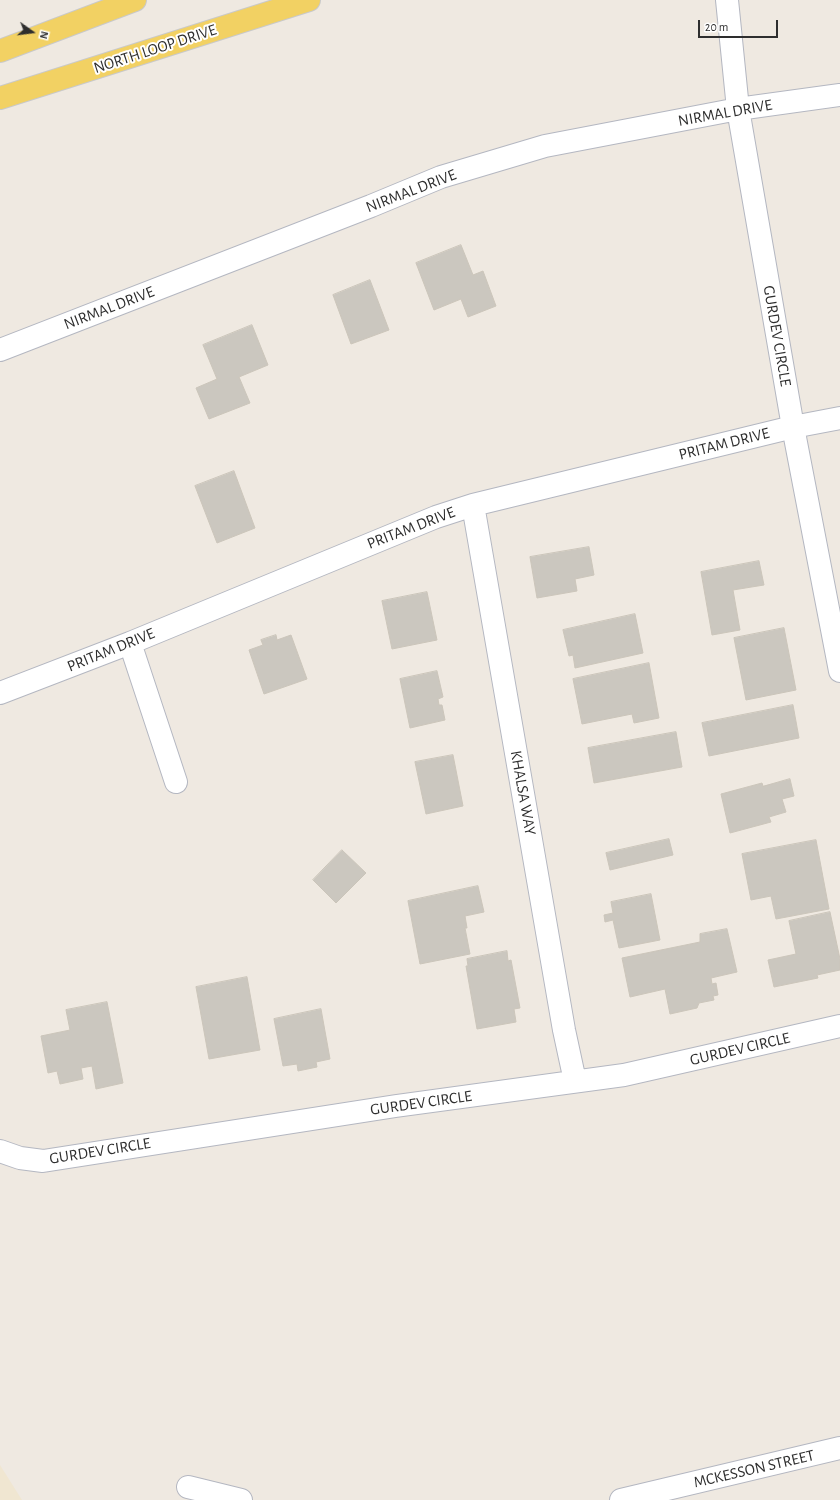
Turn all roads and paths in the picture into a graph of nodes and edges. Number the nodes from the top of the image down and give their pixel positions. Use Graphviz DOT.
graph roads {
  1 [pos="310,0"];
  2 [pos="727,0"];
  3 [pos="125,2"];
  4 [pos="0,51"];
  5 [pos="840,95"];
  6 [pos="0,98"];
  7 [pos="738,109"];
  8 [pos="0,350"];
  9 [pos="840,418"];
  10 [pos="793,427"];
  11 [pos="473,505"];
  12 [pos="130,643"];
  13 [pos="840,671"];
  14 [pos="0,693"];
  15 [pos="176,782"];
  16 [pos="840,1026"];
  17 [pos="575,1081"];
  18 [pos="0,1151"];
  19 [pos="840,1448"];
  20 [pos="188,1487"];
  21 [pos="240,1500"];
  22 [pos="621,1500"];
  1 -- 6 [label="main road, NORTH LOOP DRIVE"];
  2 -- 7 [label="street, GURDEV CIRCLE"];
  3 -- 4 [label="main road"];
  5 -- 7 [label="street, NIRMAL DRIVE"];
  7 -- 8 [label="street, NIRMAL DRIVE"];
  7 -- 10 [label="street, GURDEV CIRCLE"];
  9 -- 10 [label="street, PRITAM DRIVE"];
  10 -- 11 [label="street, PRITAM DRIVE"];
  10 -- 13 [label="street, GURDEV CIRCLE"];
  11 -- 12 [label="street, PRITAM DRIVE"];
  11 -- 17 [label="street, KHALSA WAY"];
  12 -- 14 [label="street, PRITAM DRIVE"];
  12 -- 15 [label="street"];
  16 -- 17 [label="street, GURDEV CIRCLE"];
  17 -- 18 [label="street, GURDEV CIRCLE"];
  19 -- 22 [label="street, MCKESSON STREET"];
  20 -- 21 [label="street"];
}
